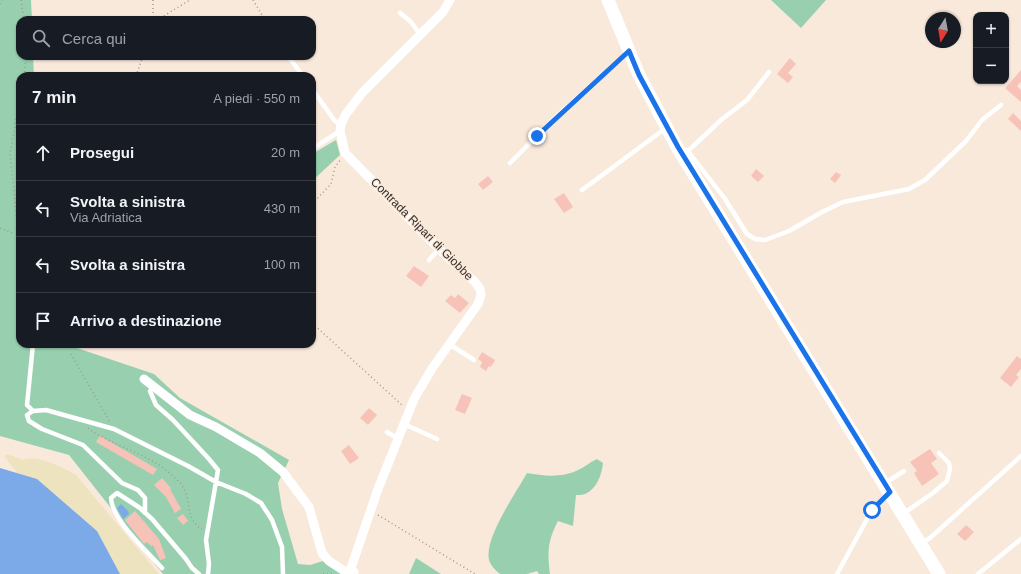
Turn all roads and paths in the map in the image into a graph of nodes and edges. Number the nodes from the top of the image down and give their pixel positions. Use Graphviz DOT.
graph roads {
  1 [pos="2,0"];
  2 [pos="21,0"];
  3 [pos="153,0"];
  4 [pos="190,0"];
  5 [pos="253,0"];
  6 [pos="450,0"];
  7 [pos="608,0"];
  8 [pos="0,4"];
  9 [pos="400,14"];
  10 [pos="23,16"];
  11 [pos="153,16"];
  12 [pos="164,16"];
  13 [pos="263,16"];
  14 [pos="420,34"];
  15 [pos="629,51"];
  16 [pos="26,60"];
  17 [pos="142,60"];
  18 [pos="291,60"];
  19 [pos="24,72"];
  20 [pos="137,72"];
  21 [pos="299,72"];
  22 [pos="769,72"];
  23 [pos="316,95"];
  24 [pos="1001,104"];
  25 [pos="16,119"];
  26 [pos="340,127"];
  27 [pos="667,128"];
  28 [pos="316,146"];
  29 [pos="683,149"];
  30 [pos="345,152"];
  31 [pos="510,163"];
  32 [pos="582,190"];
  33 [pos="316,200"];
  34 [pos="16,205"];
  35 [pos="0,228"];
  36 [pos="16,236"];
  37 [pos="439,249"];
  38 [pos="429,260"];
  39 [pos="316,327"];
  40 [pos="449,344"];
  41 [pos="33,348"];
  42 [pos="71,354"];
  43 [pos="474,360"];
  44 [pos="144,379"];
  45 [pos="153,387"];
  46 [pos="33,411"];
  47 [pos="409,411"];
  48 [pos="404,424"];
  49 [pos="86,427"];
  50 [pos="114,429"];
  51 [pos="387,432"];
  52 [pos="398,438"];
  53 [pos="437,439"];
  54 [pos="939,453"];
  55 [pos="1021,456"];
  56 [pos="904,471"];
  57 [pos="216,482"];
  58 [pos="887,488"];
  59 [pos="370,510"];
  60 [pos="145,513"];
  61 [pos="903,514"];
  62 [pos="207,532"];
  63 [pos="1021,539"];
  64 [pos="920,544"];
  65 [pos="162,568"];
  66 [pos="351,573"];
  67 [pos="199,574"];
  68 [pos="208,574"];
  69 [pos="283,574"];
  70 [pos="323,574"];
  71 [pos="332,574"];
  72 [pos="475,574"];
  73 [pos="837,574"];
  74 [pos="939,574"];
  75 [pos="978,574"];
  1 -- 8 [label="path"];
  2 -- 10 [label="path"];
  3 -- 11 [label="path"];
  4 -- 12 [label="path"];
  5 -- 13 [label="path"];
  6 -- 14 [label="street"];
  7 -- 15 [label="main road"];
  9 -- 14 [label="lane"];
  14 -- 26 [label="street"];
  15 -- 27 [label="main road"];
  15 -- 31 [label="lane"];
  16 -- 19 [label="path"];
  17 -- 20 [label="path"];
  18 -- 21 [label="lane"];
  22 -- 29 [label="lane"];
  23 -- 26 [label="lane"];
  24 -- 29 [label="lane"];
  25 -- 34 [label="path"];
  26 -- 28 [label="lane"];
  26 -- 30 [label="street"];
  27 -- 29 [label="main road"];
  27 -- 32 [label="lane"];
  29 -- 58 [label="main road"];
  30 -- 33 [label="path"];
  30 -- 37 [label="street, Contrada Ripari di Giobbe"];
  35 -- 36 [label="path"];
  37 -- 38 [label="lane"];
  37 -- 40 [label="street, Contrada Ripari di Giobbe"];
  39 -- 47 [label="path"];
  40 -- 43 [label="lane"];
  40 -- 47 [label="street, Contrada Ripari di Giobbe"];
  41 -- 46 [label="lane"];
  42 -- 50 [label="path"];
  44 -- 45 [label="street"];
  45 -- 57 [label="lane"];
  45 -- 66 [label="street"];
  46 -- 50 [label="lane"];
  46 -- 60 [label="lane"];
  47 -- 48 [label="street, Contrada Ripari di Giobbe"];
  48 -- 52 [label="street, Contrada Ripari di Giobbe"];
  48 -- 53 [label="lane"];
  49 -- 62 [label="path"];
  50 -- 57 [label="lane"];
  51 -- 52 [label="lane"];
  52 -- 59 [label="street, Contrada Ripari di Giobbe"];
  54 -- 61 [label="lane"];
  55 -- 64 [label="lane"];
  56 -- 58 [label="lane"];
  57 -- 62 [label="lane"];
  57 -- 69 [label="lane"];
  58 -- 61 [label="main road"];
  58 -- 73 [label="lane"];
  59 -- 66 [label="street, Contrada Ripari di Giobbe"];
  59 -- 72 [label="path"];
  60 -- 65 [label="lane"];
  60 -- 67 [label="lane"];
  61 -- 64 [label="main road"];
  62 -- 68 [label="lane"];
  63 -- 75 [label="lane"];
  64 -- 74 [label="main road"];
  70 -- 71 [label="path"];
}
